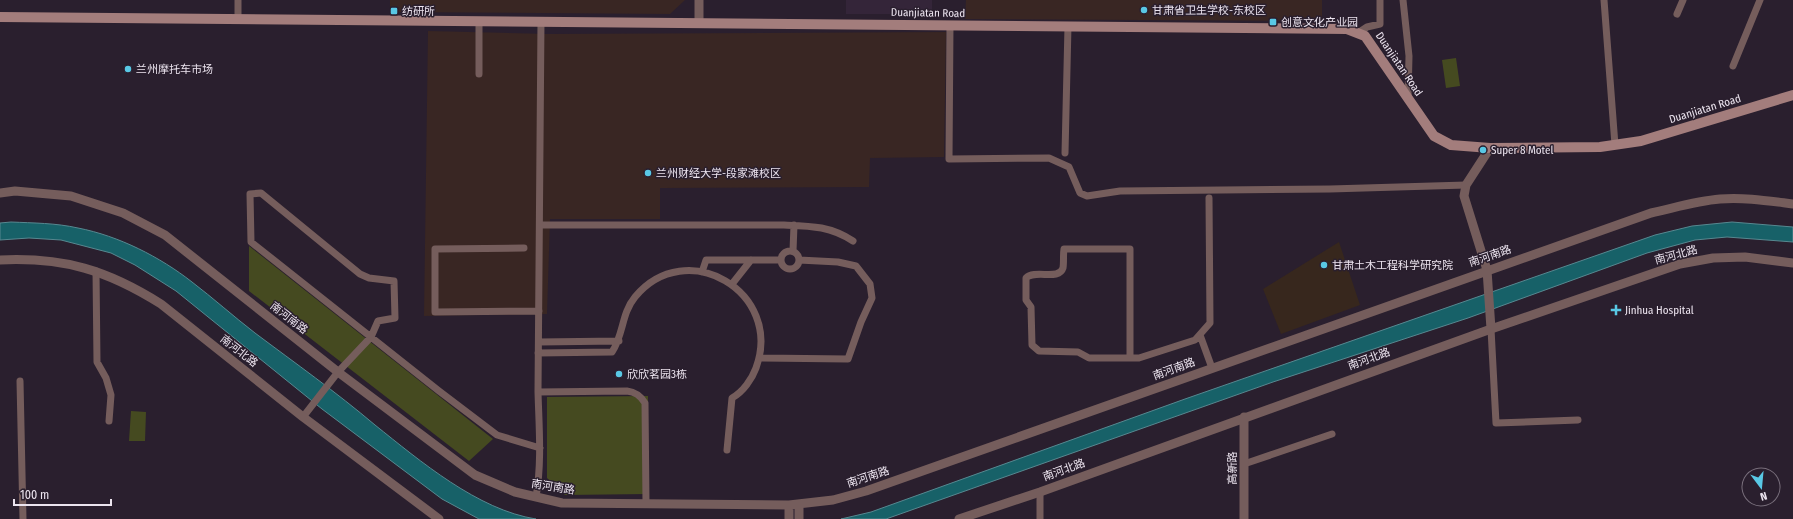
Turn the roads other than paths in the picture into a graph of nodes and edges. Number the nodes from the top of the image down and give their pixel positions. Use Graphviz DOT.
graph roads {
  1 [pos="238,0"];
  2 [pos="699,0"];
  3 [pos="1380,0"];
  4 [pos="1403,0"];
  5 [pos="1604,0"];
  6 [pos="1683,0"];
  7 [pos="1760,0"];
  8 [pos="1677,14"];
  9 [pos="0,16"];
  10 [pos="238,18"];
  11 [pos="479,21"];
  12 [pos="541,21"];
  13 [pos="699,23"];
  14 [pos="950,25"];
  15 [pos="1068,26"];
  16 [pos="1358,33"];
  17 [pos="1733,66"];
  18 [pos="479,74"];
  19 [pos="1793,95"];
  20 [pos="1408,98"];
  21 [pos="1616,145"];
  22 [pos="1490,148"];
  23 [pos="1065,153"];
  24 [pos="1466,185"];
  25 [pos="0,193"];
  26 [pos="1209,198"];
  27 [pos="1793,204"];
  28 [pos="540,225"];
  29 [pos="794,225"];
  30 [pos="853,241"];
  31 [pos="524,248"];
  32 [pos="793,251"];
  33 [pos="0,260"];
  34 [pos="750,260"];
  35 [pos="781,260"];
  36 [pos="799,260"];
  37 [pos="1793,263"];
  38 [pos="1487,270"];
  39 [pos="96,271"];
  40 [pos="702,272"];
  41 [pos="732,284"];
  42 [pos="539,311"];
  43 [pos="1490,328"];
  44 [pos="1200,335"];
  45 [pos="371,337"];
  46 [pos="619,341"];
  47 [pos="538,342"];
  48 [pos="538,353"];
  49 [pos="760,358"];
  50 [pos="1130,358"];
  51 [pos="1212,368"];
  52 [pos="338,372"];
  53 [pos="20,381"];
  54 [pos="538,392"];
  55 [pos="303,417"];
  56 [pos="1244,417"];
  57 [pos="1578,420"];
  58 [pos="110,421"];
  59 [pos="1332,434"];
  60 [pos="540,448"];
  61 [pos="727,450"];
  62 [pos="1244,464"];
  63 [pos="1040,492"];
  64 [pos="536,497"];
  65 [pos="646,503"];
  66 [pos="799,504"];
  67 [pos="789,505"];
  68 [pos="789,517"];
  69 [pos="799,517"];
  70 [pos="23,519"];
  71 [pos="439,519"];
  72 [pos="959,519"];
  73 [pos="1040,519"];
  74 [pos="1244,519"];
  1 -- 10 [label="street"];
  2 -- 13 [label="street"];
  3 -- 16 [label="street"];
  4 -- 20 [label="street"];
  5 -- 21 [label="street"];
  6 -- 8 [label="street"];
  7 -- 17 [label="street"];
  9 -- 10 [label="main road, Duanjiatan Road"];
  10 -- 11 [label="main road, Duanjiatan Road"];
  11 -- 12 [label="main road, Duanjiatan Road"];
  11 -- 18 [label="street"];
  12 -- 13 [label="main road, Duanjiatan Road"];
  12 -- 28 [label="street"];
  13 -- 14 [label="main road, Duanjiatan Road"];
  14 -- 15 [label="main road, Duanjiatan Road"];
  14 -- 24 [label="street"];
  15 -- 16 [label="main road, Duanjiatan Road"];
  15 -- 23 [label="street"];
  16 -- 20 [label="main road, Duanjiatan Road"];
  19 -- 21 [label="main road, Duanjiatan Road"];
  20 -- 22 [label="main road, Duanjiatan Road"];
  21 -- 22 [label="main road, Duanjiatan Road"];
  22 -- 24 [label="street"];
  24 -- 38 [label="street"];
  25 -- 52 [label="street, 南河南路"];
  26 -- 44 [label="street"];
  27 -- 38 [label="street, 南河南路"];
  28 -- 29 [label="street"];
  28 -- 42 [label="street"];
  29 -- 30 [label="street"];
  29 -- 32 [label="street"];
  31 -- 42 [label="street"];
  32 -- 35 [label="street"];
  32 -- 36 [label="street"];
  33 -- 39 [label="street, 南河北路"];
  34 -- 35 [label="street"];
  34 -- 40 [label="street"];
  34 -- 41 [label="street"];
  35 -- 36 [label="street"];
  36 -- 49 [label="street"];
  37 -- 43 [label="street, 南河北路"];
  38 -- 43 [label="street"];
  38 -- 51 [label="street, 南河南路"];
  39 -- 55 [label="street, 南河北路"];
  39 -- 58 [label="street"];
  40 -- 41 [label="street"];
  40 -- 46 [label="street"];
  41 -- 49 [label="street"];
  42 -- 47 [label="street"];
  43 -- 56 [label="street, 南河北路"];
  43 -- 57 [label="street"];
  44 -- 50 [label="street"];
  44 -- 51 [label="street"];
  45 -- 45 [label="street"];
  45 -- 52 [label="street"];
  45 -- 60 [label="street"];
  46 -- 47 [label="street"];
  46 -- 48 [label="street"];
  47 -- 48 [label="street"];
  48 -- 54 [label="street"];
  49 -- 61 [label="street"];
  50 -- 50 [label="street"];
  51 -- 66 [label="street, 南河南路"];
  52 -- 55 [label="street"];
  52 -- 64 [label="street, 南河南路"];
  53 -- 70 [label="street"];
  54 -- 60 [label="street"];
  54 -- 65 [label="street"];
  55 -- 71 [label="street, 南河北路"];
  56 -- 62 [label="street, 高新路"];
  56 -- 63 [label="street, 南河北路"];
  59 -- 62 [label="street"];
  60 -- 64 [label="street"];
  62 -- 74 [label="street, 高新路"];
  63 -- 72 [label="street, 南河北路"];
  63 -- 73 [label="street"];
  64 -- 65 [label="street, 南河南路"];
  65 -- 67 [label="street, 南河南路"];
  66 -- 67 [label="street, 南河南路"];
  66 -- 69 [label="street"];
  67 -- 68 [label="street"];
}
